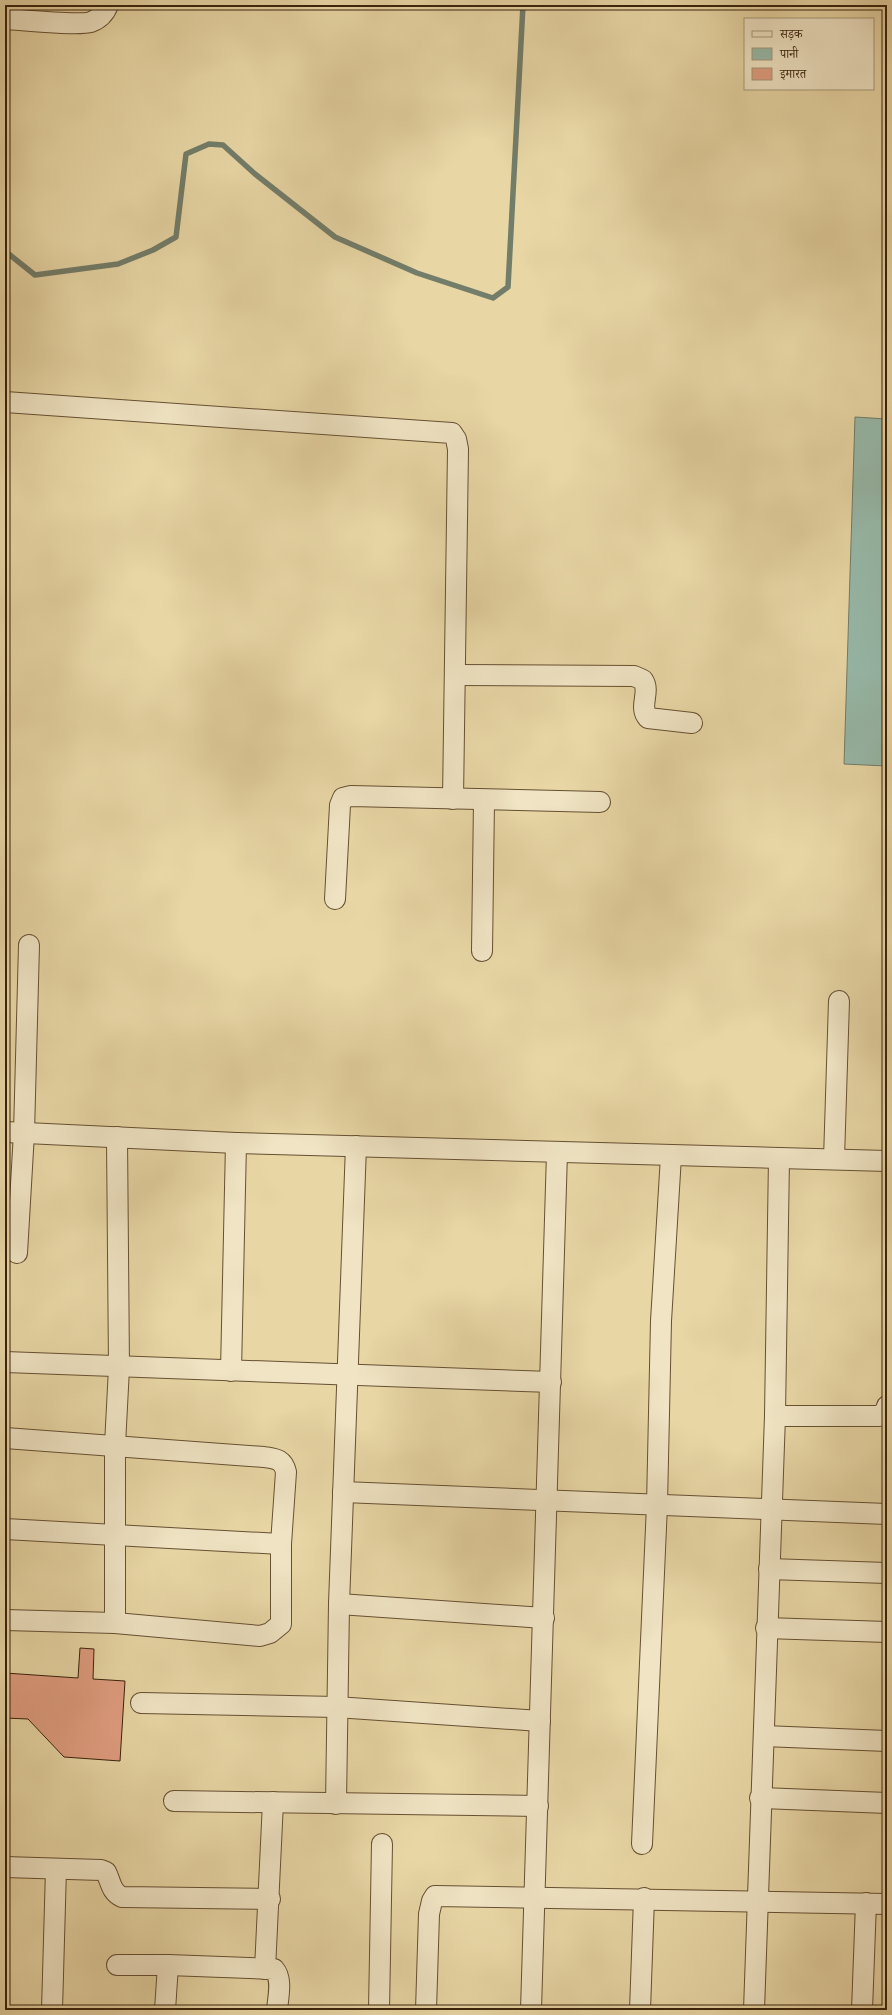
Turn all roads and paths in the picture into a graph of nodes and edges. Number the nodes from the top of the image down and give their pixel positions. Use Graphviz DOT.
graph roads {
  1 [pos="108,5"];
  2 [pos="5,19"];
  3 [pos="5,402"];
  4 [pos="455,675"];
  5 [pos="692,723"];
  6 [pos="453,799"];
  7 [pos="484,800"];
  8 [pos="600,802"];
  9 [pos="335,899"];
  10 [pos="29,945"];
  11 [pos="482,951"];
  12 [pos="839,1001"];
  13 [pos="14,1132"];
  14 [pos="117,1137"];
  15 [pos="236,1143"];
  16 [pos="356,1146"];
  17 [pos="557,1153"];
  18 [pos="671,1156"];
  19 [pos="779,1158"];
  20 [pos="834,1159"];
  21 [pos="887,1161"];
  22 [pos="17,1253"];
  23 [pos="5,1362"];
  24 [pos="119,1368"];
  25 [pos="232,1371"];
  26 [pos="347,1376"];
  27 [pos="551,1382"];
  28 [pos="887,1406"];
  29 [pos="775,1416"];
  30 [pos="5,1438"];
  31 [pos="115,1445"];
  32 [pos="343,1492"];
  33 [pos="547,1501"];
  34 [pos="657,1505"];
  35 [pos="772,1510"];
  36 [pos="887,1514"];
  37 [pos="5,1529"];
  38 [pos="116,1534"];
  39 [pos="281,1544"];
  40 [pos="769,1570"];
  41 [pos="887,1573"];
  42 [pos="339,1604"];
  43 [pos="544,1618"];
  44 [pos="5,1620"];
  45 [pos="114,1623"];
  46 [pos="766,1628"];
  47 [pos="887,1632"];
  48 [pos="141,1703"];
  49 [pos="336,1707"];
  50 [pos="540,1721"];
  51 [pos="764,1736"];
  52 [pos="887,1740"];
  53 [pos="760,1798"];
  54 [pos="174,1801"];
  55 [pos="273,1802"];
  56 [pos="887,1803"];
  57 [pos="336,1804"];
  58 [pos="538,1806"];
  59 [pos="382,1844"];
  60 [pos="642,1844"];
  61 [pos="5,1867"];
  62 [pos="56,1869"];
  63 [pos="535,1898"];
  64 [pos="644,1898"];
  65 [pos="270,1899"];
  66 [pos="759,1902"];
  67 [pos="866,1903"];
  68 [pos="887,1904"];
  69 [pos="168,1965"];
  70 [pos="117,1966"];
  71 [pos="265,1969"];
  72 [pos="52,2010"];
  73 [pos="165,2010"];
  74 [pos="277,2010"];
  75 [pos="379,2010"];
  76 [pos="426,2010"];
  77 [pos="531,2010"];
  78 [pos="640,2010"];
  79 [pos="754,2010"];
  80 [pos="862,2010"];
  1 -- 2 [label="street"];
  3 -- 4 [label="street"];
  4 -- 5 [label="street"];
  4 -- 6 [label="street"];
  6 -- 7 [label="street"];
  6 -- 9 [label="street"];
  7 -- 8 [label="street"];
  7 -- 11 [label="street"];
  10 -- 13 [label="street"];
  12 -- 20 [label="street"];
  13 -- 14 [label="street"];
  13 -- 22 [label="street"];
  14 -- 15 [label="street"];
  14 -- 24 [label="street"];
  15 -- 16 [label="street"];
  15 -- 25 [label="street"];
  16 -- 17 [label="street"];
  16 -- 26 [label="street"];
  17 -- 18 [label="street"];
  17 -- 27 [label="street"];
  18 -- 19 [label="street"];
  18 -- 34 [label="street"];
  19 -- 20 [label="street"];
  19 -- 29 [label="street"];
  20 -- 21 [label="street"];
  23 -- 24 [label="street"];
  24 -- 25 [label="street"];
  24 -- 31 [label="street"];
  25 -- 26 [label="street"];
  26 -- 27 [label="street"];
  26 -- 32 [label="street"];
  27 -- 33 [label="street"];
  28 -- 29 [label="street"];
  29 -- 35 [label="street"];
  30 -- 31 [label="street"];
  31 -- 38 [label="street"];
  31 -- 39 [label="street"];
  32 -- 33 [label="street"];
  32 -- 42 [label="street"];
  33 -- 34 [label="street"];
  33 -- 43 [label="street"];
  34 -- 35 [label="street"];
  34 -- 60 [label="street"];
  35 -- 36 [label="street"];
  35 -- 40 [label="street"];
  37 -- 38 [label="street"];
  38 -- 39 [label="street"];
  38 -- 45 [label="street"];
  39 -- 45 [label="street"];
  40 -- 41 [label="street"];
  40 -- 46 [label="street"];
  42 -- 43 [label="street"];
  42 -- 49 [label="street"];
  43 -- 50 [label="street"];
  44 -- 45 [label="street"];
  46 -- 47 [label="street"];
  46 -- 51 [label="street"];
  48 -- 49 [label="street"];
  49 -- 50 [label="street"];
  49 -- 57 [label="street"];
  50 -- 58 [label="street"];
  51 -- 52 [label="street"];
  51 -- 53 [label="street"];
  53 -- 56 [label="street"];
  53 -- 66 [label="street"];
  54 -- 55 [label="street"];
  55 -- 57 [label="street"];
  55 -- 65 [label="street"];
  57 -- 58 [label="street"];
  58 -- 63 [label="street"];
  59 -- 75 [label="street"];
  61 -- 62 [label="street"];
  62 -- 65 [label="street"];
  62 -- 72 [label="street"];
  63 -- 64 [label="street"];
  63 -- 76 [label="street"];
  63 -- 77 [label="street"];
  64 -- 66 [label="street"];
  64 -- 78 [label="street"];
  65 -- 71 [label="street"];
  66 -- 67 [label="street"];
  66 -- 79 [label="street"];
  67 -- 68 [label="street"];
  67 -- 80 [label="street"];
  69 -- 70 [label="street"];
  69 -- 71 [label="street"];
  69 -- 73 [label="street"];
  71 -- 74 [label="street"];
}
